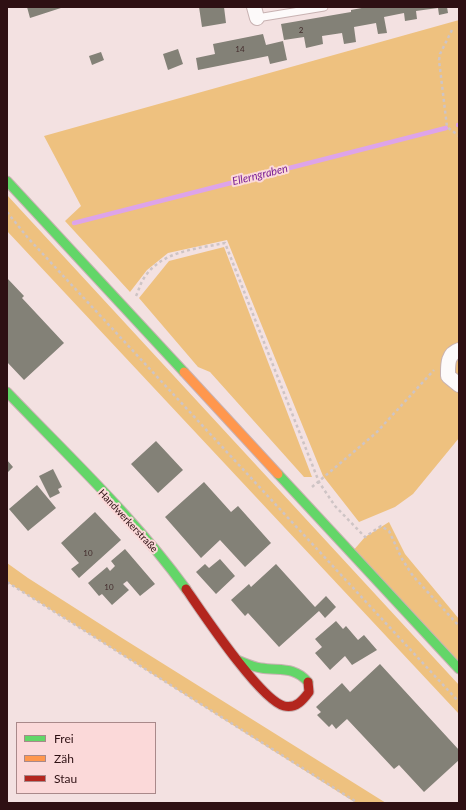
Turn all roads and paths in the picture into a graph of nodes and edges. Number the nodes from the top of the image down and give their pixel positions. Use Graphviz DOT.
graph roads {
  1 [pos="324,7"];
  2 [pos="256,12"];
  3 [pos="452,30"];
  4 [pos="459,136"];
  5 [pos="7,181"];
  6 [pos="7,212"];
  7 [pos="124,307"];
  8 [pos="459,350"];
  9 [pos="448,366"];
  10 [pos="459,385"];
  11 [pos="7,392"];
  12 [pos="319,482"];
  13 [pos="300,497"];
  14 [pos="281,511"];
  15 [pos="7,582"];
  16 [pos="459,626"];
  17 [pos="237,660"];
  18 [pos="459,669"];
  19 [pos="459,702"];
  20 [pos="358,803"];
  1 -- 2 [label="lane"];
  3 -- 4 [label="path"];
  5 -- 7 [label="main road"];
  6 -- 14 [label="path"];
  7 -- 12 [label="path"];
  7 -- 13 [label="main road"];
  8 -- 9 [label="street"];
  9 -- 10 [label="street"];
  9 -- 12 [label="path"];
  11 -- 17 [label="main road, Handwerkerstraße"];
  12 -- 13 [label="path"];
  12 -- 16 [label="path"];
  13 -- 14 [label="path"];
  13 -- 18 [label="main road"];
  14 -- 19 [label="path"];
  15 -- 20 [label="path"];
  17 -- 17 [label="main road, Handwerkerstraße"];
}
